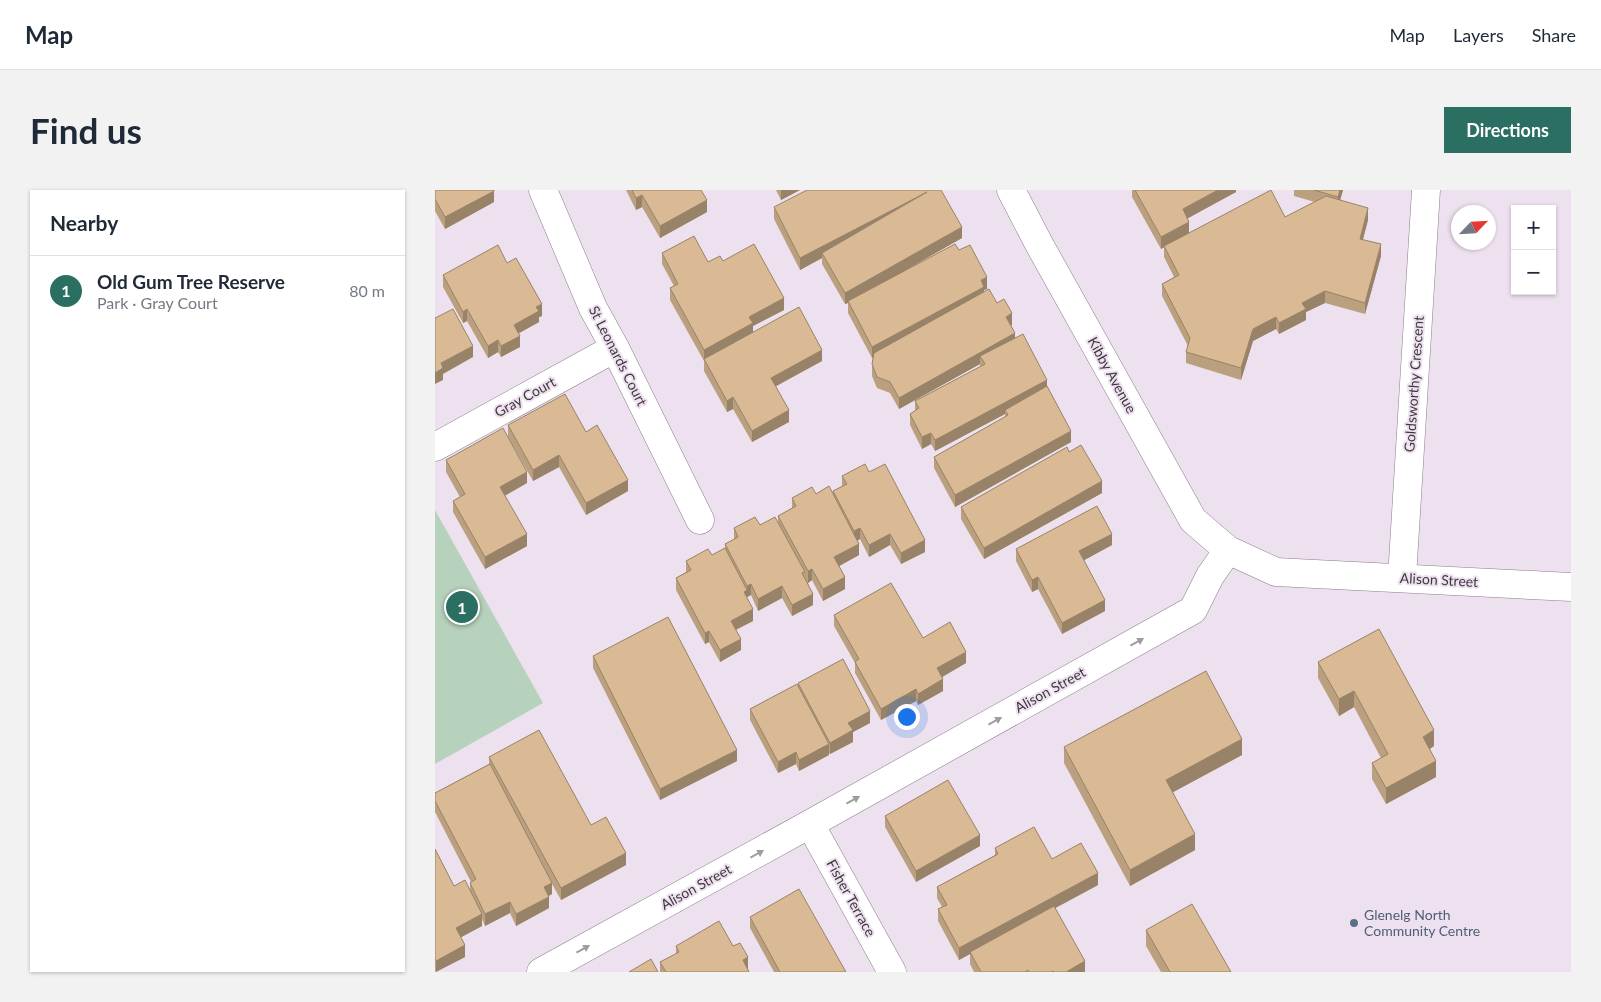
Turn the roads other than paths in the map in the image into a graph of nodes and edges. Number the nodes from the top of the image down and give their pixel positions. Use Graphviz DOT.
graph roads {
  1 [pos="543,190"];
  2 [pos="1011,190"];
  3 [pos="1426,190"];
  4 [pos="615,348"];
  5 [pos="435,447"];
  6 [pos="700,520"];
  7 [pos="1228,550"];
  8 [pos="1402,578"];
  9 [pos="1571,587"];
  10 [pos="810,824"];
  11 [pos="541,972"];
  12 [pos="892,972"];
  1 -- 4 [label="street, St Leonards Court"];
  2 -- 7 [label="street, Kibby Avenue"];
  3 -- 8 [label="street, Goldsworthy Crescent"];
  4 -- 5 [label="street, Gray Court"];
  4 -- 6 [label="street, St Leonards Court"];
  7 -- 8 [label="street, Alison Street"];
  10 -- 7 [label="street, Alison Street, one-way"];
  8 -- 9 [label="street, Alison Street"];
  11 -- 10 [label="street, Alison Street, one-way"];
  10 -- 12 [label="street, Fisher Terrace"];
}
